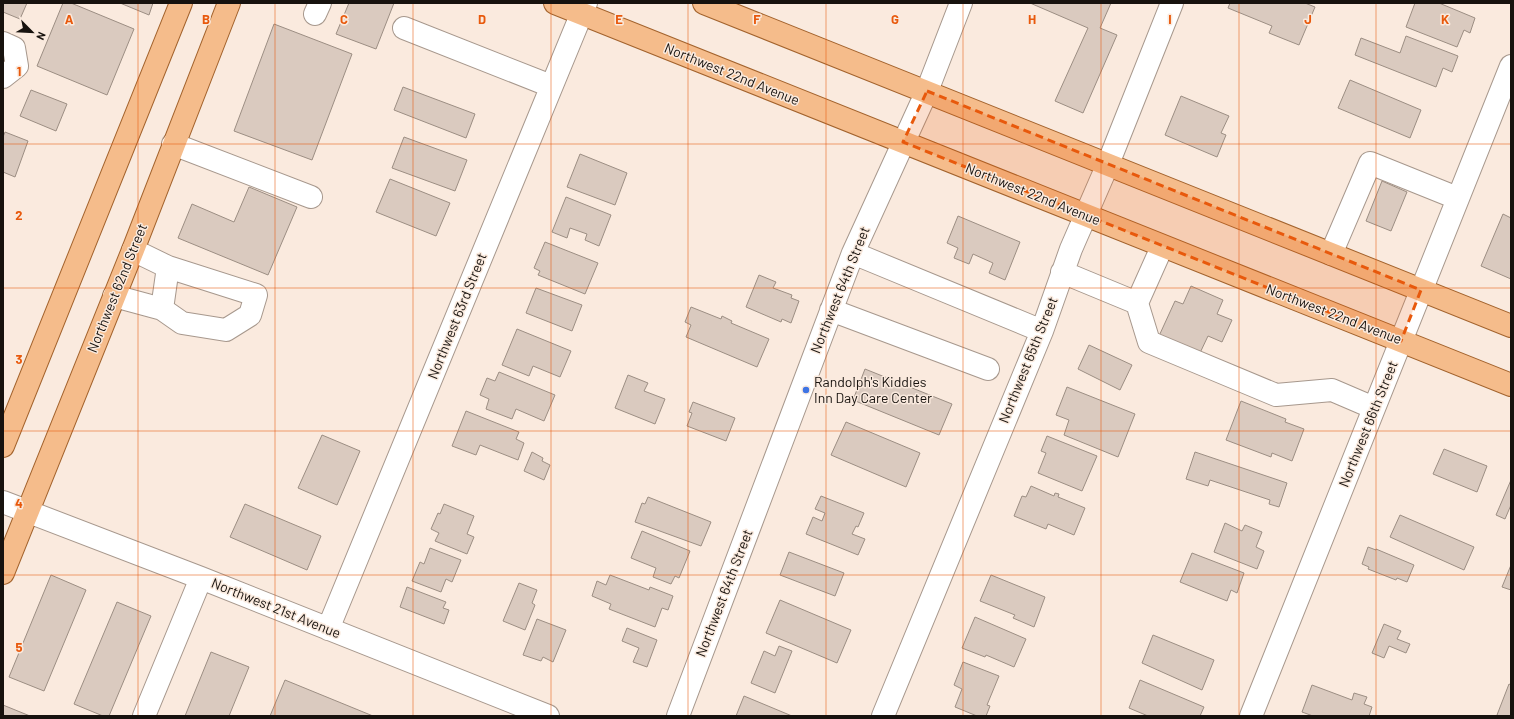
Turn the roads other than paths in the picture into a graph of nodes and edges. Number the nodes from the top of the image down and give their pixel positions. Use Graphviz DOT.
graph roads {
  1 [pos="181,3"];
  2 [pos="229,3"];
  3 [pos="555,3"];
  4 [pos="704,3"];
  5 [pos="961,3"];
  6 [pos="1172,3"];
  7 [pos="583,8"];
  8 [pos="404,28"];
  9 [pos="3,43"];
  10 [pos="1511,66"];
  11 [pos="3,77"];
  12 [pos="551,86"];
  13 [pos="927,91"];
  14 [pos="903,142"];
  15 [pos="173,144"];
  16 [pos="1108,164"];
  17 [pos="311,197"];
  18 [pos="1457,198"];
  19 [pos="1084,215"];
  20 [pos="1162,247"];
  21 [pos="133,250"];
  22 [pos="853,253"];
  23 [pos="1331,254"];
  24 [pos="168,267"];
  25 [pos="1062,272"];
  26 [pos="1421,290"];
  27 [pos="114,296"];
  28 [pos="1137,303"];
  29 [pos="162,309"];
  30 [pos="831,310"];
  31 [pos="1511,326"];
  32 [pos="1042,331"];
  33 [pos="1401,341"];
  34 [pos="988,369"];
  35 [pos="1511,385"];
  36 [pos="1374,408"];
  37 [pos="3,446"];
  38 [pos="3,502"];
  39 [pos="27,511"];
  40 [pos="3,573"];
  41 [pos="201,578"];
  42 [pos="328,629"];
  43 [pos="536,714"];
  44 [pos="144,716"];
  45 [pos="678,716"];
  46 [pos="883,716"];
  47 [pos="1251,716"];
  1 -- 37 [label="main road"];
  2 -- 15 [label="main road, Northwest 62nd Street"];
  3 -- 7 [label="main road, Northwest 22nd Avenue"];
  4 -- 13 [label="main road"];
  5 -- 13 [label="street, Northwest 64th Street"];
  6 -- 16 [label="street, Northwest 65th Street"];
  7 -- 12 [label="street, Northwest 63rd Street"];
  7 -- 14 [label="main road, Northwest 22nd Avenue"];
  8 -- 12 [label="street"];
  9 -- 11 [label="street"];
  10 -- 18 [label="street, Northwest 66th Street"];
  12 -- 42 [label="street, Northwest 63rd Street"];
  13 -- 14 [label="street, Northwest 64th Street"];
  13 -- 16 [label="main road"];
  14 -- 19 [label="main road, Northwest 22nd Avenue"];
  14 -- 22 [label="street, Northwest 64th Street"];
  15 -- 17 [label="street"];
  15 -- 21 [label="main road, Northwest 62nd Street"];
  16 -- 19 [label="street, Northwest 65th Street"];
  16 -- 23 [label="main road"];
  18 -- 23 [label="street"];
  18 -- 26 [label="street, Northwest 66th Street"];
  19 -- 20 [label="main road, Northwest 22nd Avenue"];
  19 -- 25 [label="street, Northwest 65th Street"];
  20 -- 28 [label="street"];
  20 -- 33 [label="main road, Northwest 22nd Avenue"];
  21 -- 24 [label="street"];
  21 -- 27 [label="main road, Northwest 62nd Street"];
  22 -- 30 [label="street, Northwest 64th Street"];
  22 -- 32 [label="street"];
  23 -- 26 [label="main road"];
  24 -- 29 [label="street"];
  24 -- 29 [label="street"];
  25 -- 28 [label="street"];
  25 -- 32 [label="street, Northwest 65th Street"];
  26 -- 31 [label="main road"];
  26 -- 33 [label="street, Northwest 66th Street"];
  27 -- 29 [label="street"];
  27 -- 39 [label="main road, Northwest 62nd Street"];
  28 -- 36 [label="street"];
  30 -- 34 [label="street"];
  30 -- 45 [label="street, Northwest 64th Street"];
  32 -- 46 [label="street, Northwest 65th Street"];
  33 -- 35 [label="main road, Northwest 22nd Avenue"];
  33 -- 36 [label="street, Northwest 66th Street"];
  36 -- 47 [label="street, Northwest 66th Street"];
  38 -- 39 [label="street, Northwest 21st Avenue"];
  39 -- 40 [label="main road, Northwest 62nd Street"];
  39 -- 41 [label="street, Northwest 21st Avenue"];
  41 -- 42 [label="street, Northwest 21st Avenue"];
  41 -- 44 [label="street"];
  42 -- 43 [label="street, Northwest 21st Avenue"];
}
